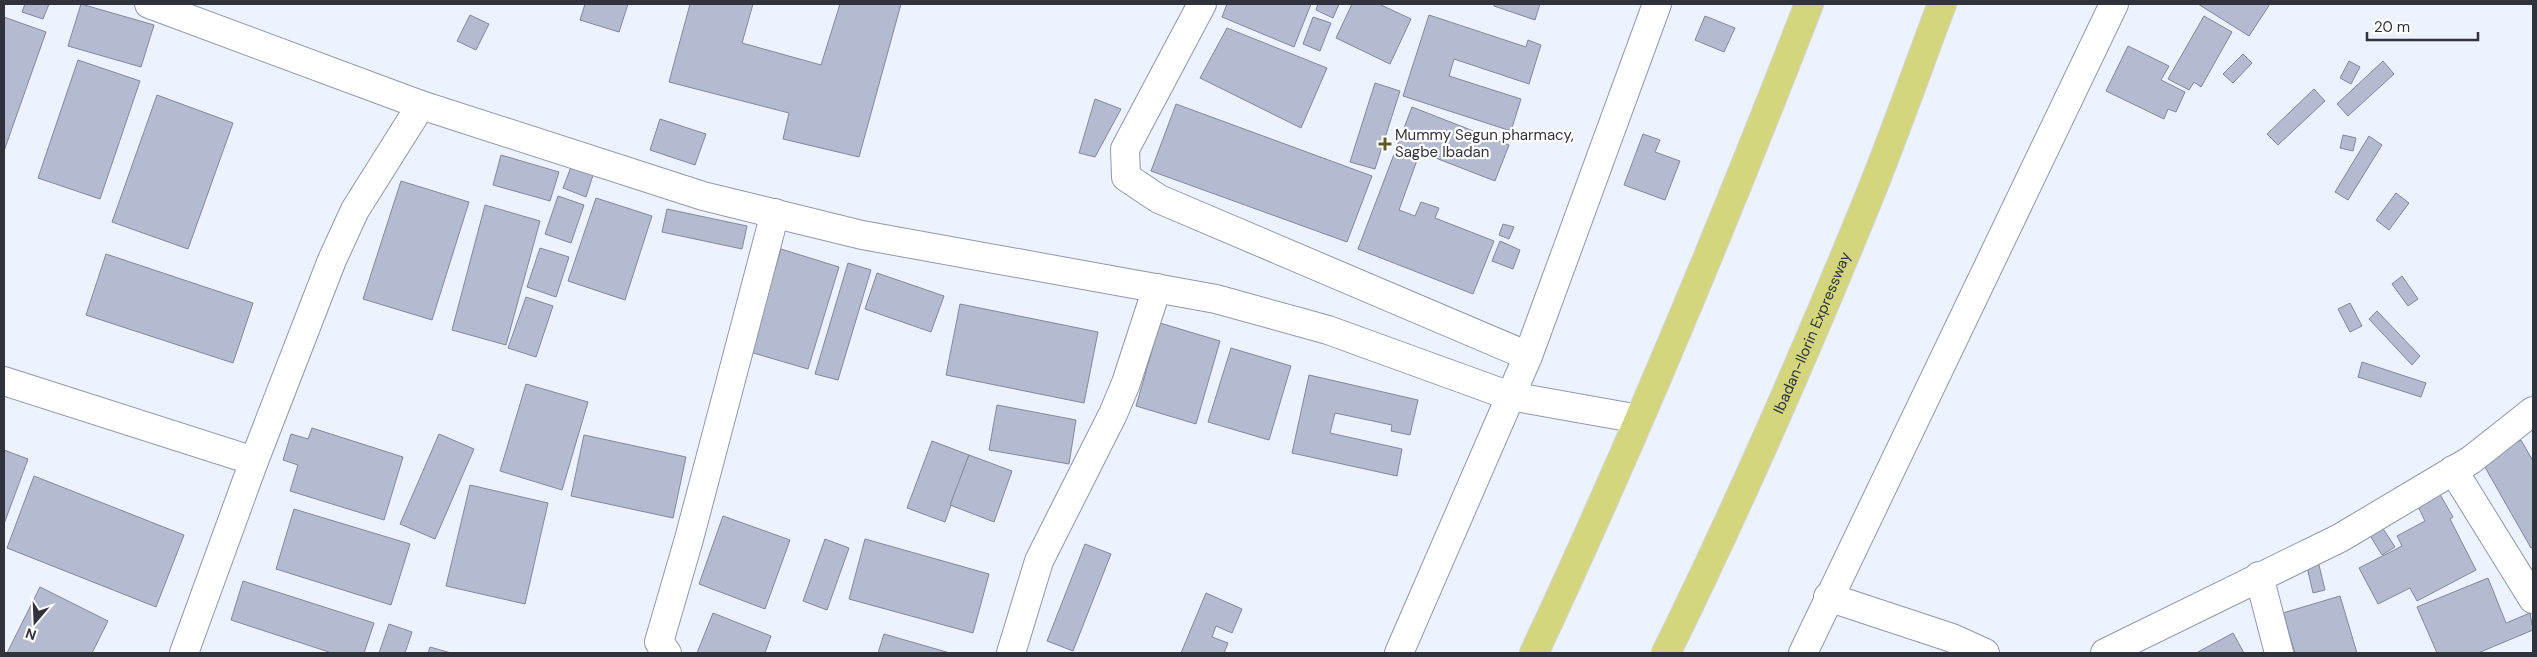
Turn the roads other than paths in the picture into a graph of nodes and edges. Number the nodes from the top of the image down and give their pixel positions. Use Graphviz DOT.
graph roads {
  1 [pos="149,4"];
  2 [pos="1202,4"];
  3 [pos="1657,4"];
  4 [pos="1809,4"];
  5 [pos="1942,4"];
  6 [pos="2114,4"];
  7 [pos="421,105"];
  8 [pos="775,214"];
  9 [pos="1157,288"];
  10 [pos="1528,356"];
  11 [pos="4,381"];
  12 [pos="1510,396"];
  13 [pos="2533,411"];
  14 [pos="1639,419"];
  15 [pos="254,461"];
  16 [pos="2453,470"];
  17 [pos="2259,576"];
  18 [pos="1828,597"];
  19 [pos="2533,599"];
  20 [pos="184,653"];
  21 [pos="667,653"];
  22 [pos="1011,653"];
  23 [pos="1399,653"];
  24 [pos="1534,653"];
  25 [pos="1666,653"];
  26 [pos="1803,653"];
  27 [pos="1985,653"];
  28 [pos="2105,653"];
  29 [pos="2279,653"];
  1 -- 7 [label="street"];
  2 -- 10 [label="street"];
  3 -- 10 [label="street"];
  4 -- 14 [label="highway"];
  5 -- 25 [label="highway, Ibadan-Ilorin Expressway"];
  6 -- 18 [label="street"];
  7 -- 8 [label="street"];
  7 -- 15 [label="street"];
  8 -- 9 [label="street"];
  8 -- 21 [label="street"];
  9 -- 12 [label="street"];
  9 -- 22 [label="street"];
  10 -- 12 [label="street"];
  11 -- 15 [label="street"];
  12 -- 14 [label="street"];
  12 -- 23 [label="street"];
  13 -- 16 [label="street"];
  14 -- 24 [label="highway"];
  15 -- 20 [label="street"];
  16 -- 17 [label="street"];
  16 -- 19 [label="street"];
  17 -- 28 [label="street"];
  17 -- 29 [label="street"];
  18 -- 26 [label="street"];
  18 -- 27 [label="street"];
}
